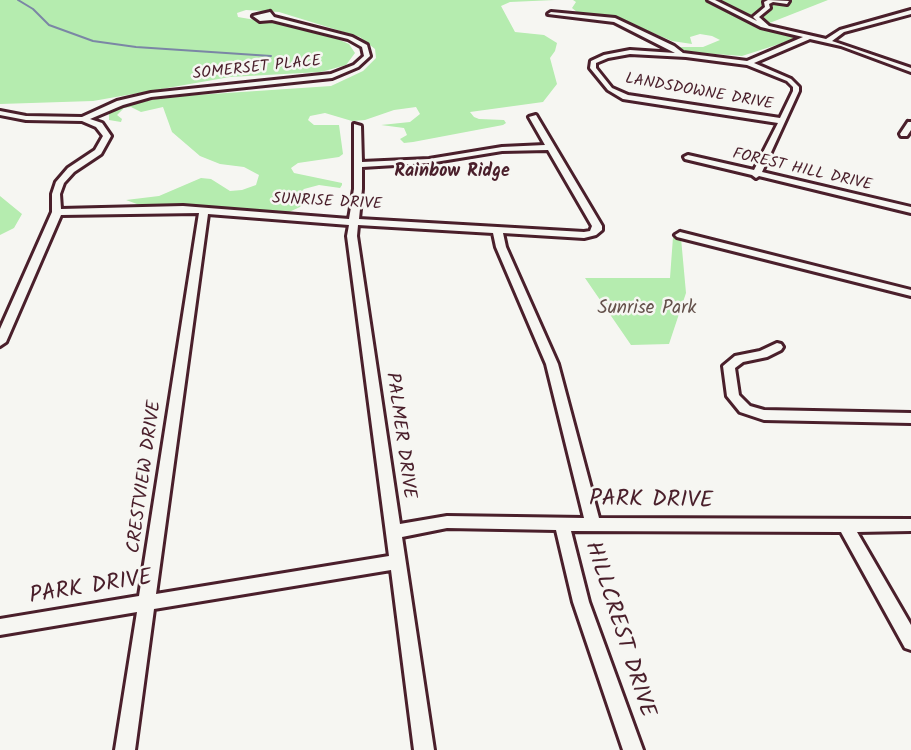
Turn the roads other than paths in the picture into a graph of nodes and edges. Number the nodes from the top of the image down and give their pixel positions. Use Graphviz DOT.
graph roads {
  1 [pos="711,0"];
  2 [pos="787,2"];
  3 [pos="911,12"];
  4 [pos="551,14"];
  5 [pos="272,18"];
  6 [pos="770,28"];
  7 [pos="810,37"];
  8 [pos="827,41"];
  9 [pos="681,55"];
  10 [pos="911,58"];
  11 [pos="748,63"];
  12 [pos="895,64"];
  13 [pos="911,70"];
  14 [pos="0,113"];
  15 [pos="533,117"];
  16 [pos="83,119"];
  17 [pos="782,121"];
  18 [pos="911,124"];
  19 [pos="356,126"];
  20 [pos="904,134"];
  21 [pos="551,147"];
  22 [pos="688,158"];
  23 [pos="357,165"];
  24 [pos="756,175"];
  25 [pos="204,210"];
  26 [pos="911,210"];
  27 [pos="57,212"];
  28 [pos="352,221"];
  29 [pos="497,229"];
  30 [pos="595,232"];
  31 [pos="680,235"];
  32 [pos="911,293"];
  33 [pos="0,342"];
  34 [pos="777,347"];
  35 [pos="911,418"];
  36 [pos="562,523"];
  37 [pos="593,524"];
  38 [pos="911,525"];
  39 [pos="846,526"];
  40 [pos="393,533"];
  41 [pos="396,562"];
  42 [pos="147,602"];
  43 [pos="0,627"];
  44 [pos="911,642"];
  45 [pos="125,750"];
  46 [pos="424,750"];
  47 [pos="633,750"];
  1 -- 6 [label="street"];
  2 -- 6 [label="street"];
  3 -- 8 [label="street"];
  4 -- 9 [label="street"];
  5 -- 16 [label="street, SOMERSET PLACE"];
  6 -- 7 [label="street"];
  7 -- 8 [label="street"];
  7 -- 11 [label="street"];
  8 -- 12 [label="street"];
  9 -- 11 [label="street"];
  9 -- 17 [label="street, LANDSDOWNE DRIVE"];
  10 -- 12 [label="street"];
  11 -- 17 [label="street"];
  12 -- 13 [label="street"];
  14 -- 16 [label="street"];
  15 -- 21 [label="street"];
  16 -- 27 [label="street"];
  17 -- 24 [label="street"];
  18 -- 20 [label="street"];
  19 -- 23 [label="street, PALMER DRIVE"];
  21 -- 23 [label="street"];
  21 -- 30 [label="street"];
  22 -- 24 [label="street, FOREST HILL DRIVE"];
  23 -- 28 [label="street, PALMER DRIVE"];
  24 -- 26 [label="street, FOREST HILL DRIVE"];
  25 -- 27 [label="street, SUNRISE DRIVE"];
  25 -- 28 [label="street, SUNRISE DRIVE"];
  25 -- 42 [label="street, CRESTVIEW DRIVE"];
  27 -- 33 [label="street"];
  28 -- 29 [label="street, SUNRISE DRIVE"];
  28 -- 40 [label="street, PALMER DRIVE"];
  29 -- 30 [label="street, SUNRISE DRIVE"];
  29 -- 37 [label="street, HILLCREST DRIVE"];
  31 -- 32 [label="street"];
  34 -- 35 [label="street"];
  36 -- 37 [label="street, PARK DRIVE"];
  36 -- 40 [label="street, PARK DRIVE"];
  36 -- 47 [label="street, HILLCREST DRIVE"];
  37 -- 39 [label="street, PARK DRIVE"];
  38 -- 39 [label="street, PARK DRIVE"];
  39 -- 44 [label="street"];
  40 -- 41 [label="street, PALMER DRIVE"];
  41 -- 42 [label="street, PARK DRIVE"];
  41 -- 46 [label="street, PALMER DRIVE"];
  42 -- 43 [label="street, PARK DRIVE"];
  42 -- 45 [label="street, CRESTVIEW DRIVE"];
}
